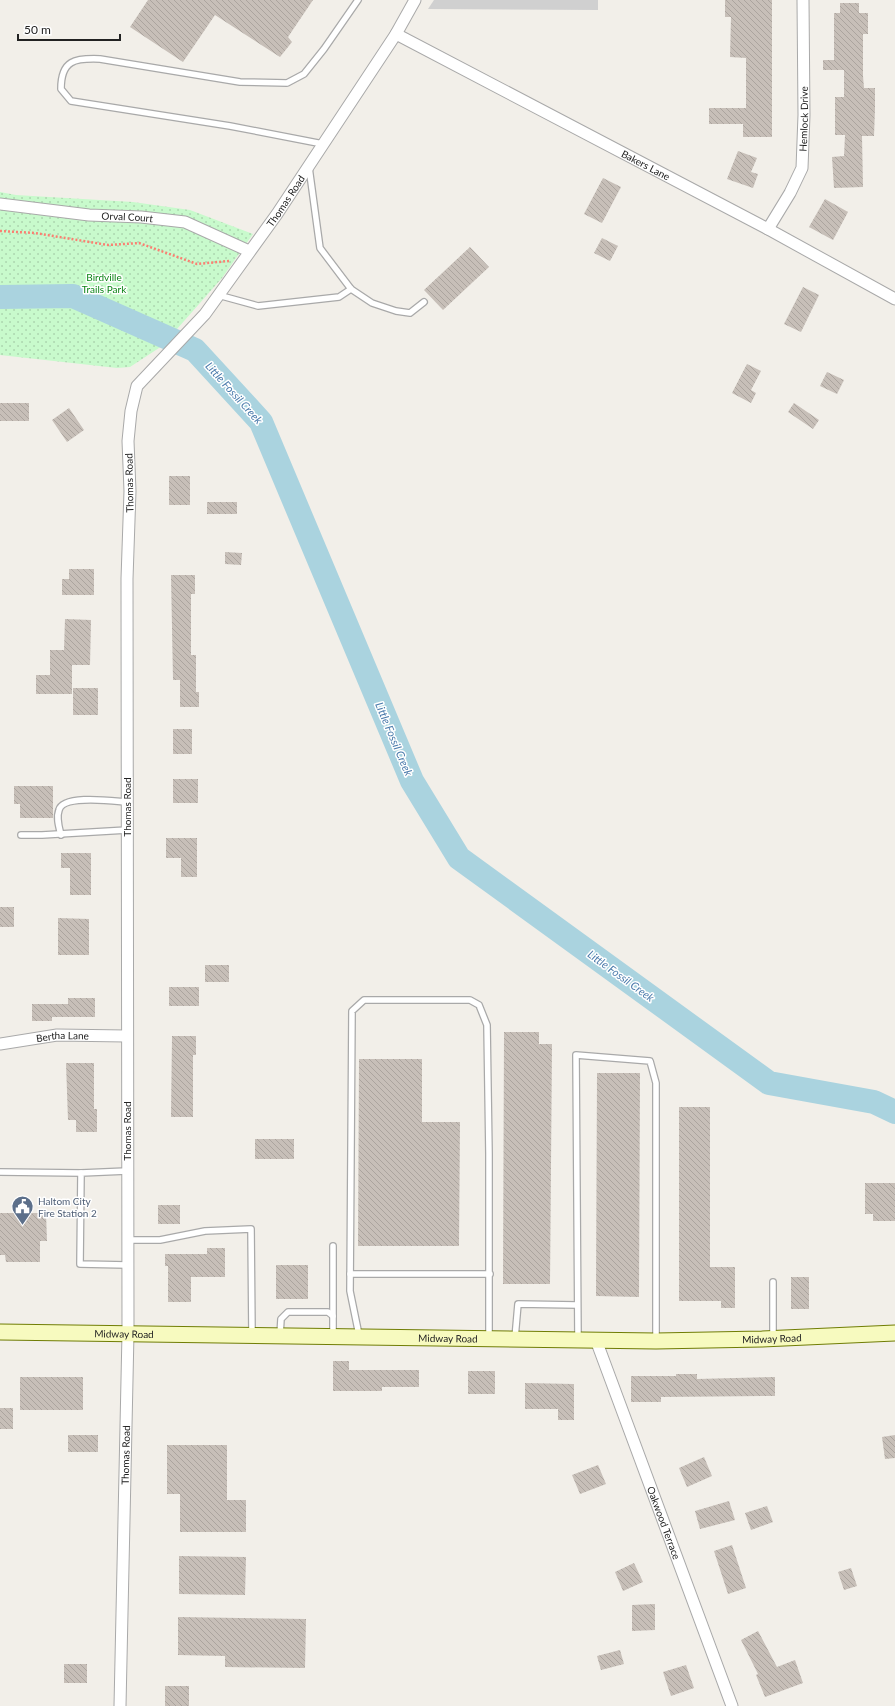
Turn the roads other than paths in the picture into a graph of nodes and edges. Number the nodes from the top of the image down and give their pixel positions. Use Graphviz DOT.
graph roads {
  1 [pos="358,0"];
  2 [pos="415,0"];
  3 [pos="803,0"];
  4 [pos="396,34"];
  5 [pos="323,144"];
  6 [pos="309,165"];
  7 [pos="0,204"];
  8 [pos="768,229"];
  9 [pos="249,251"];
  10 [pos="351,289"];
  11 [pos="218,295"];
  12 [pos="895,299"];
  13 [pos="424,302"];
  14 [pos="127,802"];
  15 [pos="127,830"];
  16 [pos="21,834"];
  17 [pos="60,834"];
  18 [pos="126,1036"];
  19 [pos="0,1044"];
  20 [pos="127,1171"];
  21 [pos="0,1172"];
  22 [pos="81,1173"];
  23 [pos="127,1240"];
  24 [pos="333,1246"];
  25 [pos="127,1265"];
  26 [pos="350,1274"];
  27 [pos="490,1274"];
  28 [pos="773,1282"];
  29 [pos="577,1305"];
  30 [pos="333,1316"];
  31 [pos="0,1332"];
  32 [pos="895,1333"];
  33 [pos="128,1334"];
  34 [pos="252,1335"];
  35 [pos="280,1335"];
  36 [pos="333,1335"];
  37 [pos="359,1335"];
  38 [pos="489,1338"];
  39 [pos="515,1338"];
  40 [pos="773,1338"];
  41 [pos="578,1339"];
  42 [pos="596,1340"];
  43 [pos="656,1341"];
  44 [pos="120,1706"];
  45 [pos="732,1706"];
  1 -- 5 [label="lane"];
  2 -- 4 [label="street, Thomas Road"];
  3 -- 8 [label="street, Hemlock Drive"];
  4 -- 5 [label="street, Thomas Road"];
  4 -- 8 [label="street, Bakers Lane"];
  5 -- 6 [label="street, Thomas Road"];
  6 -- 9 [label="street, Thomas Road"];
  6 -- 10 [label="lane"];
  7 -- 9 [label="street, Orval Court"];
  8 -- 12 [label="street, Bakers Lane"];
  9 -- 11 [label="street, Thomas Road"];
  10 -- 11 [label="lane"];
  10 -- 13 [label="lane"];
  11 -- 14 [label="street, Thomas Road"];
  14 -- 15 [label="street, Thomas Road"];
  14 -- 17 [label="lane"];
  15 -- 17 [label="lane"];
  15 -- 18 [label="street, Thomas Road"];
  16 -- 17 [label="lane"];
  18 -- 19 [label="street, Bertha Lane"];
  18 -- 20 [label="street, Thomas Road"];
  20 -- 22 [label="lane"];
  20 -- 23 [label="street, Thomas Road"];
  21 -- 22 [label="lane"];
  22 -- 25 [label="lane"];
  23 -- 25 [label="street, Thomas Road"];
  23 -- 34 [label="lane"];
  24 -- 30 [label="lane"];
  25 -- 33 [label="street, Thomas Road"];
  26 -- 27 [label="lane"];
  26 -- 27 [label="lane"];
  26 -- 37 [label="lane"];
  27 -- 38 [label="lane"];
  28 -- 40 [label="lane"];
  29 -- 39 [label="lane"];
  29 -- 41 [label="lane"];
  29 -- 43 [label="lane"];
  30 -- 35 [label="lane"];
  30 -- 36 [label="lane"];
  31 -- 33 [label="main road, Midway Road"];
  32 -- 40 [label="main road, Midway Road"];
  33 -- 34 [label="main road, Midway Road"];
  33 -- 44 [label="street, Thomas Road"];
  34 -- 35 [label="main road, Midway Road"];
  35 -- 36 [label="main road, Midway Road"];
  36 -- 37 [label="main road, Midway Road"];
  37 -- 38 [label="main road, Midway Road"];
  38 -- 39 [label="main road, Midway Road"];
  39 -- 41 [label="main road, Midway Road"];
  40 -- 43 [label="main road, Midway Road"];
  41 -- 42 [label="main road, Midway Road"];
  42 -- 43 [label="main road, Midway Road"];
  42 -- 45 [label="street, Oakwood Terrace"];
}
